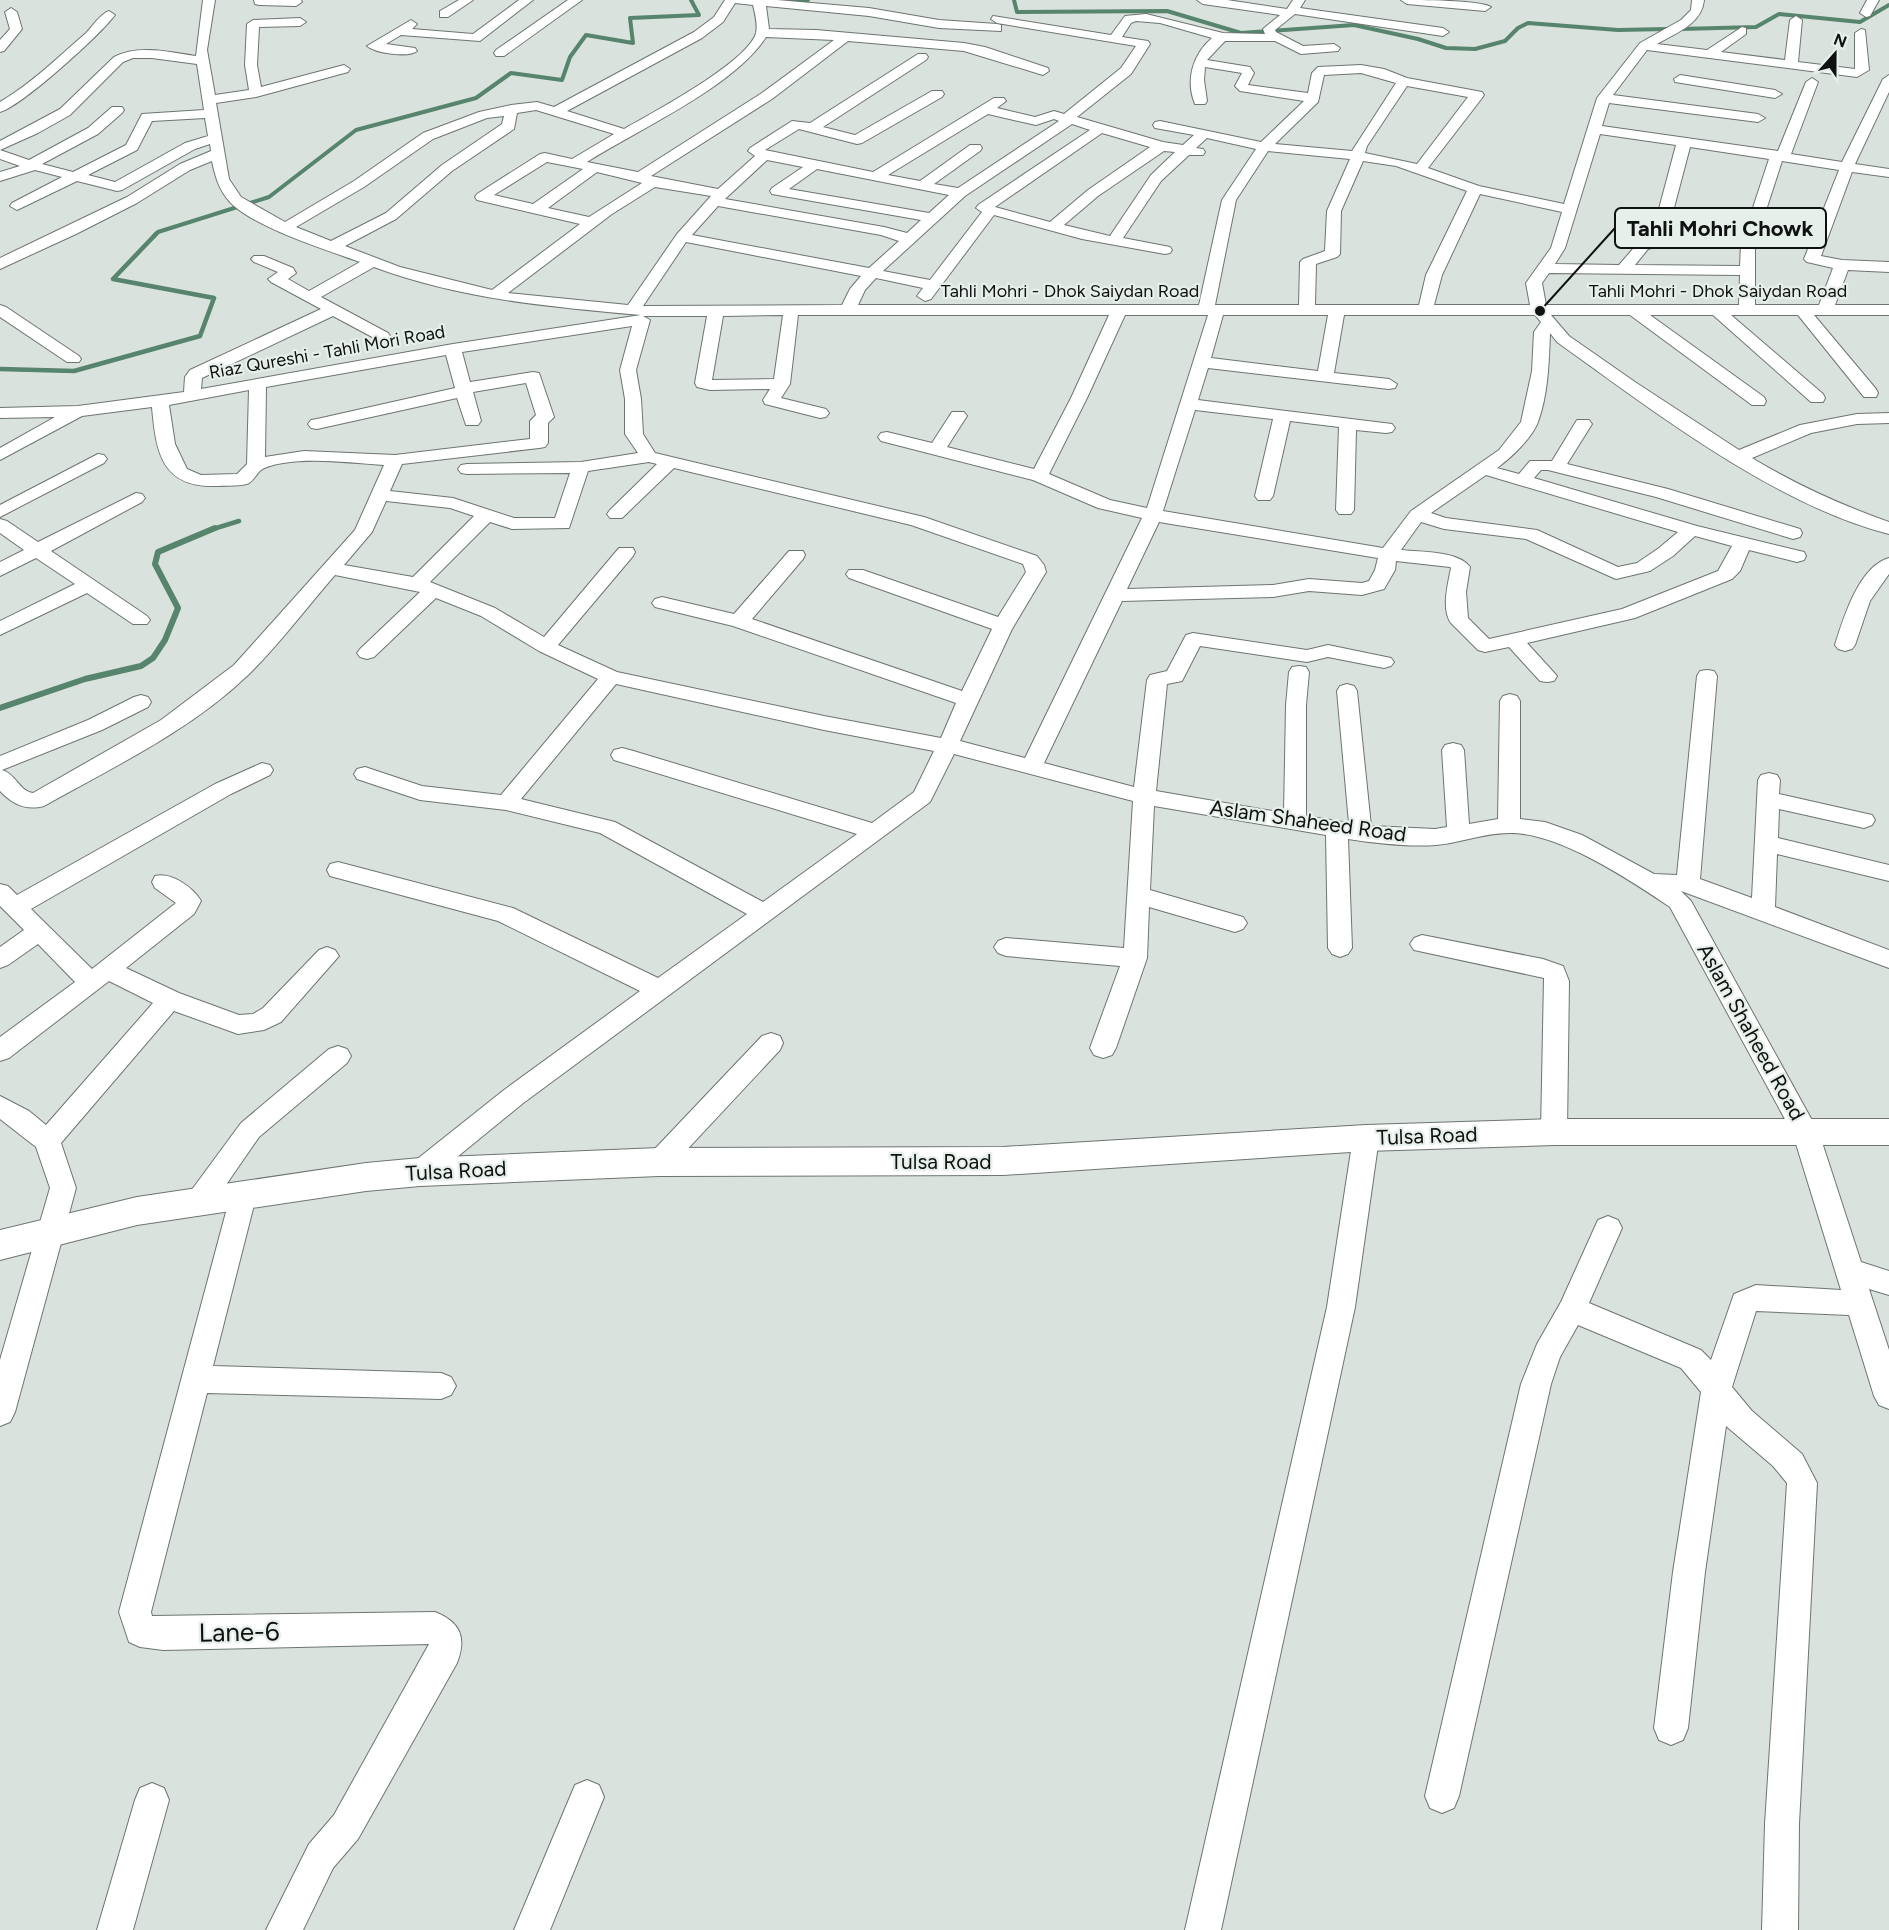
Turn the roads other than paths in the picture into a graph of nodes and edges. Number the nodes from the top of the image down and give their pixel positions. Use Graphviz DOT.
graph roads {
  1 [pos="209,0"];
  2 [pos="467,0"];
  3 [pos="527,0"];
  4 [pos="576,0"];
  5 [pos="731,0"];
  6 [pos="738,0"];
  7 [pos="1203,0"];
  8 [pos="1407,0"];
  9 [pos="1698,0"];
  10 [pos="1873,0"];
  11 [pos="258,1"];
  12 [pos="759,2"];
  13 [pos="1294,8"];
  14 [pos="1485,8"];
  15 [pos="11,12"];
  16 [pos="1866,13"];
  17 [pos="444,14"];
  18 [pos="109,15"];
  19 [pos="995,19"];
  20 [pos="1796,20"];
  21 [pos="282,22"];
  22 [pos="300,22"];
  23 [pos="413,22"];
  24 [pos="399,31"];
  25 [pos="1742,31"];
  26 [pos="1443,32"];
  27 [pos="762,33"];
  28 [pos="1861,33"];
  29 [pos="1271,34"];
  30 [pos="1222,37"];
  31 [pos="846,38"];
  32 [pos="1115,38"];
  33 [pos="1644,46"];
  34 [pos="0,48"];
  35 [pos="1334,48"];
  36 [pos="981,50"];
  37 [pos="411,51"];
  38 [pos="500,53"];
  39 [pos="922,57"];
  40 [pos="202,61"];
  41 [pos="1202,63"];
  42 [pos="1791,65"];
  43 [pos="344,69"];
  44 [pos="1043,70"];
  45 [pos="1684,76"];
  46 [pos="1889,78"];
  47 [pos="1404,81"];
  48 [pos="1812,82"];
  49 [pos="256,93"];
  50 [pos="937,94"];
  51 [pos="1775,94"];
  52 [pos="1313,98"];
  53 [pos="1604,98"];
  54 [pos="999,100"];
  55 [pos="1200,101"];
  56 [pos="209,106"];
  57 [pos="0,108"];
  58 [pos="511,109"];
  59 [pos="985,109"];
  60 [pos="117,110"];
  61 [pos="555,112"];
  62 [pos="1069,118"];
  63 [pos="1758,118"];
  64 [pos="1237,122"];
  65 [pos="1160,125"];
  66 [pos="812,128"];
  67 [pos="1101,128"];
  68 [pos="1596,129"];
  69 [pos="624,133"];
  70 [pos="1204,133"];
  71 [pos="1222,137"];
  72 [pos="1684,142"];
  73 [pos="0,146"];
  74 [pos="216,146"];
  75 [pos="1161,146"];
  76 [pos="1264,147"];
  77 [pos="975,148"];
  78 [pos="1186,150"];
  79 [pos="1206,153"];
  80 [pos="0,154"];
  81 [pos="764,155"];
  82 [pos="1358,155"];
  83 [pos="1780,156"];
  84 [pos="575,163"];
  85 [pos="814,165"];
  86 [pos="32,166"];
  87 [pos="1848,166"];
  88 [pos="595,167"];
  89 [pos="1420,170"];
  90 [pos="1889,173"];
  91 [pos="0,177"];
  92 [pos="75,177"];
  93 [pos="876,177"];
  94 [pos="646,180"];
  95 [pos="922,186"];
  96 [pos="1475,189"];
  97 [pos="960,193"];
  98 [pos="718,198"];
  99 [pos="17,206"];
  100 [pos="1569,209"];
  101 [pos="535,210"];
  102 [pos="990,212"];
  103 [pos="932,218"];
  104 [pos="591,222"];
  105 [pos="285,228"];
  106 [pos="1052,228"];
  107 [pos="682,237"];
  108 [pos="909,239"];
  109 [pos="1114,240"];
  110 [pos="332,247"];
  111 [pos="1165,250"];
  112 [pos="259,259"];
  113 [pos="372,261"];
  114 [pos="0,264"];
  115 [pos="1842,264"];
  116 [pos="1889,267"];
  117 [pos="1544,268"];
  118 [pos="1622,270"];
  119 [pos="1746,271"];
  120 [pos="873,272"];
  121 [pos="934,285"];
  122 [pos="495,295"];
  123 [pos="309,297"];
  124 [pos="0,310"];
  125 [pos="332,310"];
  126 [pos="848,310"];
  127 [pos="915,310"];
  128 [pos="1119,310"];
  129 [pos="1211,310"];
  130 [pos="1307,310"];
  131 [pos="1337,310"];
  132 [pos="1425,310"];
  133 [pos="1747,310"];
  134 [pos="1802,310"];
  135 [pos="1825,310"];
  136 [pos="1889,310"];
  137 [pos="791,311"];
  138 [pos="1635,311"];
  139 [pos="1718,311"];
  140 [pos="716,312"];
  141 [pos="644,314"];
  142 [pos="1545,317"];
  143 [pos="382,336"];
  144 [pos="453,349"];
  145 [pos="74,359"];
  146 [pos="1202,362"];
  147 [pos="1325,376"];
  148 [pos="258,384"];
  149 [pos="782,384"];
  150 [pos="1389,384"];
  151 [pos="464,389"];
  152 [pos="1870,393"];
  153 [pos="192,396"];
  154 [pos="1817,398"];
  155 [pos="160,401"];
  156 [pos="1758,401"];
  157 [pos="1189,404"];
  158 [pos="78,411"];
  159 [pos="0,413"];
  160 [pos="820,413"];
  161 [pos="1283,415"];
  162 [pos="958,416"];
  163 [pos="1889,418"];
  164 [pos="472,421"];
  165 [pos="1348,423"];
  166 [pos="317,424"];
  167 [pos="1583,424"];
  168 [pos="1386,428"];
  169 [pos="887,437"];
  170 [pos="937,449"];
  171 [pos="475,450"];
  172 [pos="0,455"];
  173 [pos="649,457"];
  174 [pos="1738,457"];
  175 [pos="98,459"];
  176 [pos="395,460"];
  177 [pos="670,462"];
  178 [pos="256,465"];
  179 [pos="581,467"];
  180 [pos="1557,467"];
  181 [pos="467,469"];
  182 [pos="1483,469"];
  183 [pos="1039,476"];
  184 [pos="1523,480"];
  185 [pos="380,495"];
  186 [pos="1264,496"];
  187 [pos="135,498"];
  188 [pos="453,503"];
  189 [pos="1345,510"];
  190 [pos="0,512"];
  191 [pos="616,514"];
  192 [pos="486,515"];
  193 [pos="1418,515"];
  194 [pos="1153,516"];
  195 [pos="0,525"];
  196 [pos="1889,528"];
  197 [pos="1691,530"];
  198 [pos="1793,533"];
  199 [pos="1743,543"];
  200 [pos="37,550"];
  201 [pos="626,552"];
  202 [pos="1388,554"];
  203 [pos="796,555"];
  204 [pos="1797,556"];
  205 [pos="1889,564"];
  206 [pos="333,569"];
  207 [pos="0,570"];
  208 [pos="856,574"];
  209 [pos="88,585"];
  210 [pos="425,587"];
  211 [pos="1115,596"];
  212 [pos="662,603"];
  213 [pos="140,620"];
  214 [pos="739,621"];
  215 [pos="1004,626"];
  216 [pos="0,629"];
  217 [pos="1513,639"];
  218 [pos="1845,645"];
  219 [pos="546,647"];
  220 [pos="367,653"];
  221 [pos="1384,662"];
  222 [pos="1299,672"];
  223 [pos="1547,676"];
  224 [pos="1707,676"];
  225 [pos="610,677"];
  226 [pos="1347,691"];
  227 [pos="968,700"];
  228 [pos="1510,701"];
  229 [pos="141,702"];
  230 [pos="949,746"];
  231 [pos="1453,750"];
  232 [pos="622,755"];
  233 [pos="0,764"];
  234 [pos="1032,766"];
  235 [pos="261,770"];
  236 [pos="365,774"];
  237 [pos="0,777"];
  238 [pos="1144,797"];
  239 [pos="507,803"];
  240 [pos="1864,820"];
  241 [pos="1295,822"];
  242 [pos="1509,825"];
  243 [pos="1337,829"];
  244 [pos="874,831"];
  245 [pos="1361,833"];
  246 [pos="1459,833"];
  247 [pos="1766,843"];
  248 [pos="338,870"];
  249 [pos="1889,873"];
  250 [pos="163,882"];
  251 [pos="1650,882"];
  252 [pos="1688,883"];
  253 [pos="1140,896"];
  254 [pos="8,899"];
  255 [pos="763,912"];
  256 [pos="1763,912"];
  257 [pos="1235,923"];
  258 [pos="40,931"];
  259 [pos="1422,944"];
  260 [pos="1006,947"];
  261 [pos="1340,948"];
  262 [pos="327,956"];
  263 [pos="0,958"];
  264 [pos="1135,958"];
  265 [pos="1889,959"];
  266 [pos="99,976"];
  267 [pos="661,990"];
  268 [pos="170,1000"];
  269 [pos="771,1043"];
  270 [pos="1103,1048"];
  271 [pos="0,1051"];
  272 [pos="338,1056"];
  273 [pos="0,1106"];
  274 [pos="1554,1132"];
  275 [pos="1889,1132"];
  276 [pos="1806,1133"];
  277 [pos="1366,1138"];
  278 [pos="47,1141"];
  279 [pos="659,1162"];
  280 [pos="420,1172"];
  281 [pos="243,1197"];
  282 [pos="198,1203"];
  283 [pos="1608,1228"];
  284 [pos="51,1231"];
  285 [pos="0,1245"];
  286 [pos="1851,1270"];
  287 [pos="1889,1283"];
  288 [pos="1862,1303"];
  289 [pos="1572,1309"];
  290 [pos="197,1379"];
  291 [pos="441,1386"];
  292 [pos="1716,1390"];
  293 [pos="1889,1396"];
  294 [pos="0,1412"];
  295 [pos="1671,1728"];
  296 [pos="1442,1796"];
  297 [pos="587,1797"];
  298 [pos="152,1800"];
  299 [pos="115,1930"];
  300 [pos="284,1930"];
  301 [pos="532,1930"];
  302 [pos="1203,1930"];
  303 [pos="1780,1930"];
  1 -- 40 [label="street"];
  2 -- 17 [label="street"];
  3 -- 24 [label="street"];
  4 -- 38 [label="street"];
  5 -- 61 [label="street"];
  6 -- 12 [label="street"];
  7 -- 13 [label="street"];
  8 -- 14 [label="street"];
  9 -- 33 [label="street"];
  10 -- 16 [label="street"];
  11 -- 21 [label="street"];
  12 -- 19 [label="street"];
  12 -- 27 [label="street"];
  13 -- 26 [label="street"];
  13 -- 29 [label="street"];
  15 -- 34 [label="street"];
  18 -- 57 [label="street"];
  19 -- 32 [label="street"];
  19 -- 36 [label="street"];
  20 -- 42 [label="street"];
  21 -- 22 [label="street"];
  21 -- 49 [label="street"];
  23 -- 24 [label="street"];
  24 -- 37 [label="street"];
  25 -- 45 [label="street"];
  27 -- 31 [label="street"];
  27 -- 69 [label="street"];
  28 -- 42 [label="street"];
  29 -- 30 [label="street"];
  29 -- 35 [label="street"];
  30 -- 32 [label="street"];
  30 -- 41 [label="street"];
  31 -- 36 [label="street"];
  31 -- 94 [label="street"];
  32 -- 62 [label="street"];
  33 -- 45 [label="street"];
  33 -- 53 [label="street"];
  36 -- 44 [label="street"];
  39 -- 66 [label="street"];
  40 -- 56 [label="street"];
  40 -- 73 [label="street"];
  41 -- 52 [label="street"];
  41 -- 55 [label="street"];
  42 -- 45 [label="street"];
  43 -- 49 [label="street"];
  45 -- 51 [label="street"];
  45 -- 53 [label="street"];
  45 -- 63 [label="street"];
  46 -- 87 [label="street"];
  47 -- 52 [label="street"];
  47 -- 82 [label="street"];
  47 -- 89 [label="street"];
  48 -- 83 [label="street"];
  49 -- 56 [label="street"];
  50 -- 66 [label="street"];
  52 -- 76 [label="street"];
  53 -- 68 [label="street"];
  54 -- 59 [label="street"];
  56 -- 74 [label="street"];
  56 -- 92 [label="street"];
  58 -- 61 [label="street"];
  58 -- 105 [label="street"];
  58 -- 110 [label="street"];
  59 -- 62 [label="street"];
  59 -- 93 [label="street"];
  60 -- 86 [label="street"];
  61 -- 69 [label="street"];
  62 -- 67 [label="street"];
  62 -- 97 [label="street"];
  64 -- 71 [label="street"];
  65 -- 70 [label="street"];
  66 -- 81 [label="street"];
  67 -- 75 [label="street"];
  67 -- 102 [label="street"];
  68 -- 72 [label="street"];
  68 -- 100 [label="street"];
  69 -- 84 [label="street"];
  70 -- 71 [label="street"];
  70 -- 78 [label="street"];
  71 -- 76 [label="street"];
  72 -- 83 [label="street"];
  72 -- 118 [label="street"];
  74 -- 92 [label="street"];
  74 -- 105 [label="street, Tahli Mohri - Dhok Saiydan Road"];
  74 -- 114 [label="street"];
  75 -- 78 [label="street"];
  75 -- 106 [label="street"];
  76 -- 82 [label="street"];
  76 -- 129 [label="street"];
  77 -- 95 [label="street"];
  78 -- 79 [label="street"];
  78 -- 109 [label="street"];
  80 -- 86 [label="street"];
  81 -- 85 [label="street"];
  81 -- 98 [label="street"];
  82 -- 89 [label="street"];
  82 -- 130 [label="street"];
  83 -- 87 [label="street"];
  83 -- 119 [label="street"];
  84 -- 88 [label="street"];
  84 -- 101 [label="street"];
  85 -- 93 [label="street"];
  85 -- 103 [label="street"];
  86 -- 91 [label="street"];
  86 -- 92 [label="street"];
  87 -- 90 [label="street"];
  87 -- 115 [label="street"];
  88 -- 94 [label="street"];
  88 -- 101 [label="street"];
  89 -- 96 [label="street"];
  92 -- 99 [label="street"];
  93 -- 95 [label="street"];
  94 -- 98 [label="street"];
  94 -- 104 [label="street"];
  95 -- 97 [label="street"];
  96 -- 100 [label="street"];
  96 -- 132 [label="street"];
  97 -- 103 [label="street"];
  98 -- 107 [label="street"];
  98 -- 108 [label="street"];
  100 -- 117 [label="street"];
  101 -- 104 [label="street"];
  102 -- 106 [label="street"];
  102 -- 121 [label="street"];
  103 -- 108 [label="street"];
  104 -- 122 [label="street"];
  105 -- 110 [label="street, Tahli Mohri - Dhok Saiydan Road"];
  106 -- 109 [label="street"];
  107 -- 120 [label="street"];
  107 -- 141 [label="street"];
  108 -- 120 [label="street"];
  109 -- 111 [label="street"];
  110 -- 113 [label="street, Tahli Mohri - Dhok Saiydan Road"];
  112 -- 123 [label="street"];
  113 -- 122 [label="street, Tahli Mohri - Dhok Saiydan Road"];
  113 -- 123 [label="street"];
  115 -- 116 [label="street"];
  115 -- 135 [label="street"];
  117 -- 118 [label="street"];
  117 -- 142 [label="street"];
  118 -- 119 [label="street"];
  119 -- 133 [label="street"];
  120 -- 121 [label="street"];
  120 -- 126 [label="street"];
  121 -- 127 [label="street"];
  122 -- 141 [label="street, Tahli Mohri - Dhok Saiydan Road"];
  123 -- 125 [label="street"];
  124 -- 145 [label="street"];
  125 -- 143 [label="street"];
  125 -- 153 [label="street"];
  126 -- 127 [label="street, Tahli Mohri - Dhok Saiydan Road"];
  126 -- 137 [label="street, Tahli Mohri - Dhok Saiydan Road"];
  127 -- 128 [label="street, Tahli Mohri - Dhok Saiydan Road"];
  128 -- 129 [label="street, Tahli Mohri - Dhok Saiydan Road"];
  128 -- 183 [label="street"];
  129 -- 130 [label="street, Tahli Mohri - Dhok Saiydan Road"];
  129 -- 146 [label="street"];
  130 -- 131 [label="street, Tahli Mohri - Dhok Saiydan Road"];
  131 -- 132 [label="street, Tahli Mohri - Dhok Saiydan Road"];
  131 -- 147 [label="street"];
  132 -- 142 [label="street, Tahli Mohri - Dhok Saiydan Road"];
  133 -- 134 [label="street, Tahli Mohri - Dhok Saiydan Road"];
  133 -- 139 [label="street, Tahli Mohri - Dhok Saiydan Road"];
  134 -- 135 [label="street, Tahli Mohri - Dhok Saiydan Road"];
  134 -- 152 [label="street"];
  135 -- 136 [label="street, Tahli Mohri - Dhok Saiydan Road"];
  137 -- 140 [label="street, Tahli Mohri - Dhok Saiydan Road"];
  137 -- 149 [label="street"];
  138 -- 139 [label="street, Tahli Mohri - Dhok Saiydan Road"];
  138 -- 142 [label="street, Tahli Mohri - Dhok Saiydan Road"];
  138 -- 156 [label="street"];
  139 -- 154 [label="street"];
  140 -- 141 [label="street, Tahli Mohri - Dhok Saiydan Road"];
  140 -- 149 [label="street"];
  141 -- 144 [label="street, Riaz Qureshi - Tahli Mori Road"];
  141 -- 173 [label="street"];
  142 -- 174 [label="street"];
  142 -- 182 [label="street"];
  144 -- 148 [label="street, Riaz Qureshi - Tahli Mori Road"];
  144 -- 151 [label="street"];
  146 -- 147 [label="street"];
  146 -- 157 [label="street"];
  147 -- 150 [label="street"];
  148 -- 153 [label="street, Riaz Qureshi - Tahli Mori Road"];
  148 -- 178 [label="street"];
  149 -- 160 [label="street"];
  151 -- 164 [label="street"];
  151 -- 166 [label="street"];
  151 -- 171 [label="street"];
  153 -- 155 [label="street, Riaz Qureshi - Tahli Mori Road"];
  155 -- 158 [label="street, Riaz Qureshi - Tahli Mori Road"];
  155 -- 178 [label="street"];
  157 -- 161 [label="street"];
  157 -- 194 [label="street"];
  158 -- 159 [label="street, Riaz Qureshi - Tahli Mori Road"];
  158 -- 172 [label="street"];
  161 -- 165 [label="street"];
  161 -- 186 [label="street"];
  162 -- 170 [label="street"];
  163 -- 174 [label="street"];
  165 -- 168 [label="street"];
  165 -- 189 [label="street"];
  167 -- 180 [label="street"];
  169 -- 170 [label="street"];
  170 -- 183 [label="street"];
  171 -- 176 [label="street"];
  171 -- 181 [label="street"];
  173 -- 177 [label="street"];
  173 -- 179 [label="street"];
  174 -- 196 [label="street"];
  175 -- 190 [label="street"];
  176 -- 178 [label="street"];
  176 -- 185 [label="street"];
  177 -- 191 [label="street"];
  177 -- 215 [label="street"];
  179 -- 181 [label="street"];
  179 -- 192 [label="street"];
  180 -- 184 [label="street"];
  180 -- 198 [label="street"];
  181 -- 188 [label="street"];
  182 -- 184 [label="street"];
  182 -- 193 [label="street"];
  183 -- 194 [label="street"];
  184 -- 197 [label="street"];
  185 -- 188 [label="street"];
  185 -- 206 [label="street"];
  187 -- 200 [label="street"];
  188 -- 192 [label="street"];
  192 -- 210 [label="street"];
  193 -- 197 [label="street"];
  193 -- 202 [label="street"];
  194 -- 202 [label="street"];
  194 -- 211 [label="street"];
  195 -- 200 [label="street"];
  197 -- 199 [label="street"];
  199 -- 204 [label="street"];
  199 -- 217 [label="street"];
  200 -- 207 [label="street"];
  200 -- 209 [label="street"];
  201 -- 219 [label="street"];
  202 -- 211 [label="street"];
  202 -- 217 [label="street"];
  203 -- 214 [label="street"];
  205 -- 218 [label="street"];
  206 -- 210 [label="street, Aslam Shaheed Road"];
  206 -- 237 [label="street"];
  208 -- 215 [label="street"];
  209 -- 213 [label="street"];
  209 -- 216 [label="street"];
  210 -- 219 [label="street, Aslam Shaheed Road"];
  210 -- 220 [label="street"];
  211 -- 234 [label="street"];
  212 -- 214 [label="street"];
  214 -- 227 [label="street"];
  215 -- 227 [label="street"];
  217 -- 223 [label="street"];
  219 -- 225 [label="street, Aslam Shaheed Road"];
  221 -- 238 [label="street"];
  222 -- 241 [label="street"];
  224 -- 252 [label="street"];
  225 -- 230 [label="street, Aslam Shaheed Road"];
  225 -- 239 [label="street"];
  226 -- 245 [label="street"];
  227 -- 230 [label="street"];
  228 -- 242 [label="street"];
  229 -- 233 [label="street"];
  230 -- 234 [label="street, Aslam Shaheed Road"];
  230 -- 244 [label="street"];
  231 -- 246 [label="street"];
  232 -- 244 [label="street"];
  234 -- 238 [label="street, Aslam Shaheed Road"];
  235 -- 254 [label="street"];
  236 -- 239 [label="street"];
  238 -- 241 [label="street, Aslam Shaheed Road"];
  238 -- 253 [label="street"];
  239 -- 255 [label="street"];
  240 -- 247 [label="street"];
  241 -- 243 [label="street, Aslam Shaheed Road"];
  242 -- 246 [label="street, Aslam Shaheed Road"];
  242 -- 251 [label="street, Aslam Shaheed Road"];
  243 -- 245 [label="street, Aslam Shaheed Road"];
  243 -- 261 [label="street"];
  244 -- 255 [label="street"];
  245 -- 246 [label="street, Aslam Shaheed Road"];
  247 -- 249 [label="street"];
  247 -- 256 [label="street"];
  248 -- 267 [label="street"];
  250 -- 266 [label="street"];
  251 -- 252 [label="street"];
  251 -- 276 [label="street, Aslam Shaheed Road"];
  252 -- 256 [label="street"];
  253 -- 257 [label="street"];
  253 -- 264 [label="street"];
  254 -- 258 [label="street"];
  255 -- 267 [label="street"];
  256 -- 265 [label="street"];
  258 -- 263 [label="street"];
  258 -- 266 [label="street"];
  259 -- 274 [label="street"];
  260 -- 264 [label="street"];
  262 -- 268 [label="street"];
  264 -- 270 [label="street"];
  266 -- 268 [label="street"];
  266 -- 271 [label="street"];
  267 -- 280 [label="street"];
  268 -- 278 [label="street"];
  269 -- 279 [label="street"];
  272 -- 282 [label="street"];
  273 -- 278 [label="street"];
  274 -- 276 [label="main road, Tulsa Road"];
  274 -- 277 [label="main road, Tulsa Road"];
  275 -- 276 [label="main road, Tulsa Road"];
  276 -- 286 [label="street, Aslam Shaheed Road"];
  277 -- 279 [label="main road, Tulsa Road"];
  277 -- 302 [label="street"];
  278 -- 284 [label="street"];
  279 -- 280 [label="main road, Tulsa Road"];
  280 -- 281 [label="main road, Tulsa Road"];
  281 -- 282 [label="main road, Tulsa Road"];
  281 -- 290 [label="street, Lane-6"];
  282 -- 284 [label="main road, Tulsa Road"];
  283 -- 289 [label="street"];
  284 -- 285 [label="main road, Tulsa Road"];
  284 -- 294 [label="street"];
  286 -- 287 [label="street"];
  286 -- 288 [label="street, Aslam Shaheed Road"];
  288 -- 292 [label="street"];
  288 -- 293 [label="street, Aslam Shaheed Road"];
  289 -- 292 [label="street"];
  289 -- 296 [label="street"];
  290 -- 291 [label="street"];
  290 -- 300 [label="street, Lane-6"];
  292 -- 295 [label="street"];
  292 -- 303 [label="street"];
  297 -- 301 [label="street"];
  298 -- 299 [label="street"];
}
